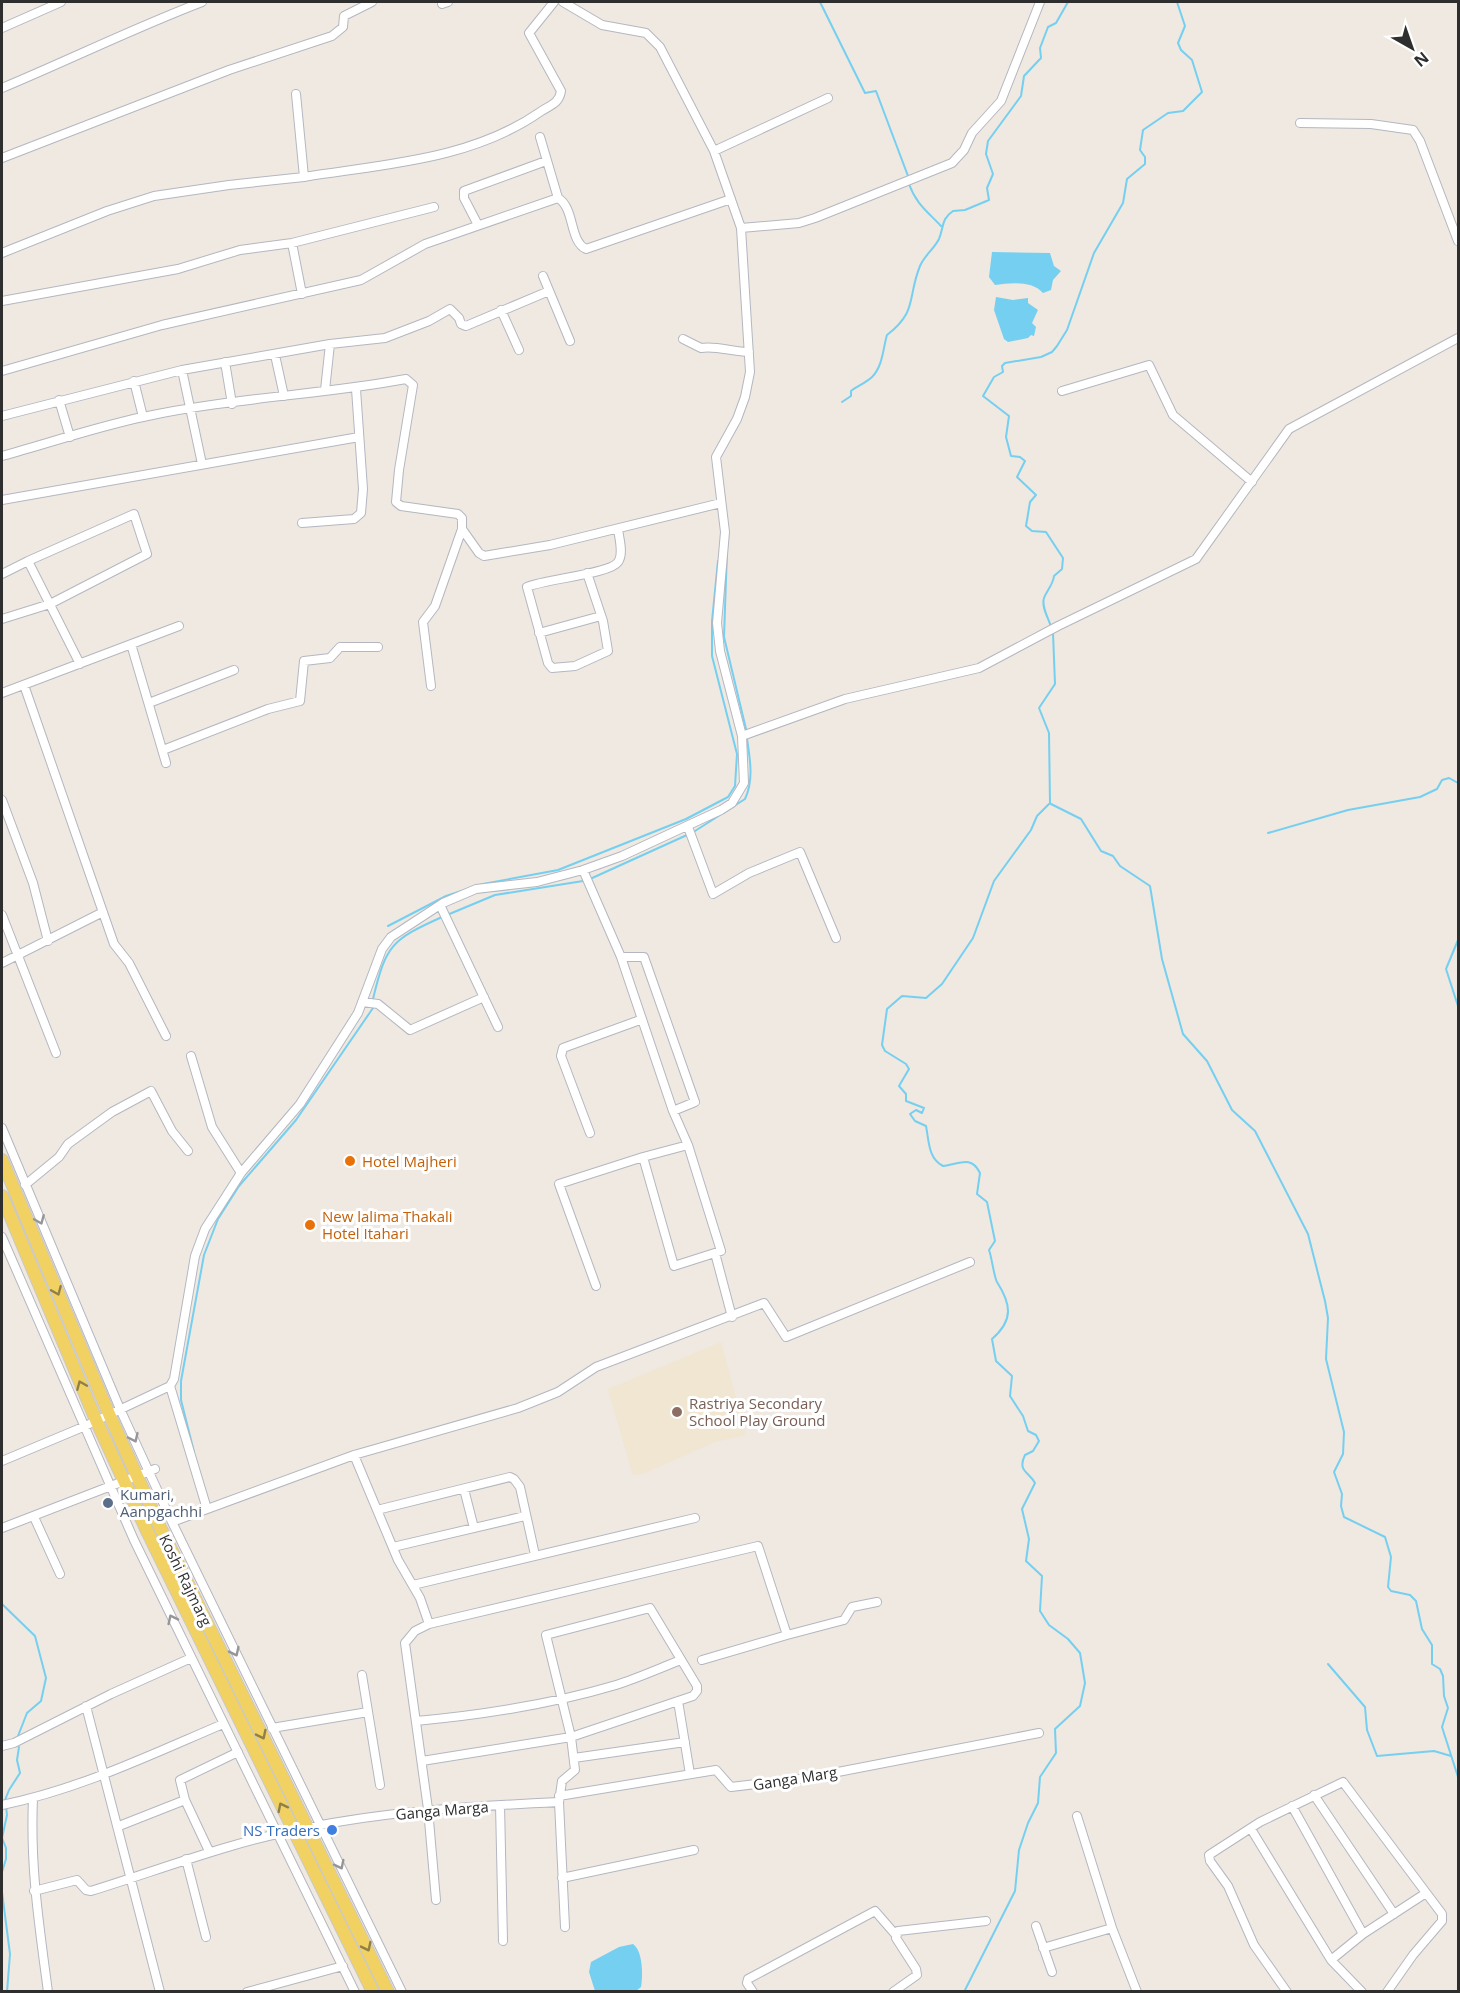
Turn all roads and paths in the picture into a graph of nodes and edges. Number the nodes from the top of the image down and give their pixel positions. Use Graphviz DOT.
graph roads {
  1 [pos="61,2"];
  2 [pos="202,2"];
  3 [pos="372,2"];
  4 [pos="554,2"];
  5 [pos="563,2"];
  6 [pos="1040,2"];
  7 [pos="2,28"];
  8 [pos="2,88"];
  9 [pos="296,94"];
  10 [pos="828,98"];
  11 [pos="1300,123"];
  12 [pos="540,137"];
  13 [pos="714,151"];
  14 [pos="2,158"];
  15 [pos="546,161"];
  16 [pos="304,177"];
  17 [pos="558,198"];
  18 [pos="731,199"];
  19 [pos="434,207"];
  20 [pos="478,225"];
  21 [pos="741,228"];
  22 [pos="1458,241"];
  23 [pos="292,243"];
  24 [pos="2,253"];
  25 [pos="543,276"];
  26 [pos="549,291"];
  27 [pos="302,294"];
  28 [pos="2,302"];
  29 [pos="501,310"];
  30 [pos="1458,338"];
  31 [pos="683,339"];
  32 [pos="570,341"];
  33 [pos="330,344"];
  34 [pos="519,350"];
  35 [pos="750,352"];
  36 [pos="275,355"];
  37 [pos="225,362"];
  38 [pos="182,370"];
  39 [pos="2,371"];
  40 [pos="134,381"];
  41 [pos="356,389"];
  42 [pos="325,390"];
  43 [pos="1062,391"];
  44 [pos="284,396"];
  45 [pos="59,400"];
  46 [pos="232,404"];
  47 [pos="191,410"];
  48 [pos="2,416"];
  49 [pos="143,417"];
  50 [pos="70,437"];
  51 [pos="359,437"];
  52 [pos="2,456"];
  53 [pos="202,465"];
  54 [pos="1252,482"];
  55 [pos="2,500"];
  56 [pos="722,503"];
  57 [pos="302,523"];
  58 [pos="462,529"];
  59 [pos="618,529"];
  60 [pos="28,561"];
  61 [pos="587,573"];
  62 [pos="2,574"];
  63 [pos="50,604"];
  64 [pos="602,616"];
  65 [pos="2,619"];
  66 [pos="179,626"];
  67 [pos="539,633"];
  68 [pos="131,644"];
  69 [pos="378,647"];
  70 [pos="80,664"];
  71 [pos="234,670"];
  72 [pos="24,685"];
  73 [pos="431,686"];
  74 [pos="2,693"];
  75 [pos="149,703"];
  76 [pos="742,736"];
  77 [pos="163,750"];
  78 [pos="166,763"];
  79 [pos="2,800"];
  80 [pos="688,827"];
  81 [pos="583,870"];
  82 [pos="440,905"];
  83 [pos="103,912"];
  84 [pos="2,915"];
  85 [pos="836,938"];
  86 [pos="48,941"];
  87 [pos="18,955"];
  88 [pos="621,957"];
  89 [pos="2,963"];
  90 [pos="484,997"];
  91 [pos="362,1002"];
  92 [pos="640,1020"];
  93 [pos="498,1027"];
  94 [pos="166,1036"];
  95 [pos="56,1053"];
  96 [pos="191,1056"];
  97 [pos="673,1111"];
  98 [pos="2,1128"];
  99 [pos="590,1132"];
  100 [pos="688,1145"];
  101 [pos="188,1151"];
  102 [pos="643,1156"];
  103 [pos="2,1160"];
  104 [pos="241,1173"];
  105 [pos="25,1185"];
  106 [pos="2,1196"];
  107 [pos="2,1237"];
  108 [pos="715,1253"];
  109 [pos="970,1262"];
  110 [pos="596,1286"];
  111 [pos="732,1317"];
  112 [pos="170,1386"];
  113 [pos="115,1411"];
  114 [pos="96,1420"];
  115 [pos="82,1427"];
  116 [pos="354,1455"];
  117 [pos="2,1461"];
  118 [pos="147,1472"];
  119 [pos="124,1482"];
  120 [pos="110,1487"];
  121 [pos="464,1489"];
  122 [pos="207,1509"];
  123 [pos="377,1510"];
  124 [pos="525,1516"];
  125 [pos="34,1517"];
  126 [pos="695,1518"];
  127 [pos="172,1522"];
  128 [pos="2,1528"];
  129 [pos="474,1528"];
  130 [pos="393,1547"];
  131 [pos="536,1556"];
  132 [pos="60,1574"];
  133 [pos="413,1585"];
  134 [pos="877,1602"];
  135 [pos="429,1624"];
  136 [pos="787,1635"];
  137 [pos="191,1658"];
  138 [pos="681,1660"];
  139 [pos="702,1660"];
  140 [pos="362,1675"];
  141 [pos="561,1697"];
  142 [pos="678,1701"];
  143 [pos="86,1706"];
  144 [pos="368,1712"];
  145 [pos="416,1721"];
  146 [pos="223,1724"];
  147 [pos="272,1728"];
  148 [pos="1039,1733"];
  149 [pos="571,1737"];
  150 [pos="685,1742"];
  151 [pos="2,1746"];
  152 [pos="238,1752"];
  153 [pos="574,1758"];
  154 [pos="422,1761"];
  155 [pos="106,1774"];
  156 [pos="690,1774"];
  157 [pos="380,1785"];
  158 [pos="1314,1795"];
  159 [pos="33,1798"];
  160 [pos="559,1799"];
  161 [pos="185,1800"];
  162 [pos="2,1805"];
  163 [pos="500,1805"];
  164 [pos="1292,1806"];
  165 [pos="428,1809"];
  166 [pos="1077,1816"];
  167 [pos="118,1826"];
  168 [pos="314,1826"];
  169 [pos="294,1830"];
  170 [pos="1251,1830"];
  171 [pos="278,1834"];
  172 [pos="694,1850"];
  173 [pos="209,1851"];
  174 [pos="186,1859"];
  175 [pos="132,1878"];
  176 [pos="562,1878"];
  177 [pos="34,1891"];
  178 [pos="1425,1893"];
  179 [pos="436,1900"];
  180 [pos="1394,1914"];
  181 [pos="986,1922"];
  182 [pos="1036,1926"];
  183 [pos="564,1928"];
  184 [pos="1112,1928"];
  185 [pos="895,1934"];
  186 [pos="1363,1934"];
  187 [pos="206,1937"];
  188 [pos="503,1941"];
  189 [pos="1043,1948"];
  190 [pos="1332,1960"];
  191 [pos="343,1966"];
  192 [pos="1052,1972"];
  193 [pos="283,1981"];
  194 [pos="48,1992"];
  195 [pos="160,1992"];
  196 [pos="247,1992"];
  197 [pos="286,1992"];
  198 [pos="356,1992"];
  199 [pos="373,1992"];
  200 [pos="388,1992"];
  201 [pos="402,1992"];
  202 [pos="753,1992"];
  203 [pos="893,1992"];
  204 [pos="1137,1992"];
  205 [pos="1287,1992"];
  206 [pos="1362,1992"];
  207 [pos="1387,1992"];
  1 -- 7 [label="street"];
  2 -- 8 [label="street"];
  3 -- 14 [label="street"];
  4 -- 16 [label="street"];
  5 -- 13 [label="street"];
  6 -- 21 [label="street"];
  9 -- 16 [label="street"];
  10 -- 13 [label="street"];
  11 -- 22 [label="street"];
  12 -- 15 [label="street"];
  13 -- 18 [label="street"];
  15 -- 17 [label="street"];
  15 -- 20 [label="street"];
  16 -- 24 [label="street"];
  17 -- 18 [label="street"];
  17 -- 20 [label="street"];
  18 -- 21 [label="street"];
  19 -- 23 [label="street"];
  20 -- 27 [label="street"];
  21 -- 35 [label="street"];
  23 -- 27 [label="street"];
  23 -- 28 [label="street"];
  25 -- 26 [label="street"];
  26 -- 29 [label="street"];
  26 -- 32 [label="street"];
  27 -- 39 [label="street"];
  29 -- 33 [label="street"];
  29 -- 34 [label="street"];
  30 -- 54 [label="street"];
  31 -- 35 [label="street"];
  33 -- 36 [label="street"];
  33 -- 42 [label="street"];
  35 -- 56 [label="street"];
  36 -- 37 [label="street"];
  36 -- 44 [label="street"];
  37 -- 38 [label="street"];
  37 -- 46 [label="street"];
  38 -- 40 [label="street"];
  38 -- 47 [label="street"];
  40 -- 45 [label="street"];
  40 -- 49 [label="street"];
  41 -- 42 [label="street"];
  41 -- 51 [label="street"];
  41 -- 58 [label="street"];
  42 -- 44 [label="street"];
  43 -- 54 [label="street"];
  44 -- 46 [label="street"];
  45 -- 48 [label="street"];
  45 -- 50 [label="street"];
  46 -- 47 [label="street"];
  47 -- 49 [label="street"];
  47 -- 53 [label="street"];
  49 -- 50 [label="street"];
  50 -- 52 [label="street"];
  51 -- 53 [label="street"];
  51 -- 57 [label="street"];
  53 -- 55 [label="street"];
  54 -- 76 [label="street"];
  56 -- 59 [label="street"];
  56 -- 76 [label="street"];
  58 -- 59 [label="street"];
  58 -- 73 [label="street"];
  59 -- 61 [label="street"];
  60 -- 62 [label="street"];
  60 -- 63 [label="street"];
  60 -- 63 [label="street"];
  61 -- 64 [label="street"];
  61 -- 67 [label="street"];
  63 -- 65 [label="street"];
  63 -- 70 [label="street"];
  64 -- 67 [label="street"];
  64 -- 67 [label="street"];
  66 -- 68 [label="street"];
  68 -- 70 [label="street"];
  68 -- 75 [label="street"];
  69 -- 77 [label="street"];
  70 -- 72 [label="street"];
  71 -- 75 [label="street"];
  72 -- 74 [label="street"];
  72 -- 83 [label="street"];
  75 -- 77 [label="street"];
  76 -- 80 [label="street"];
  77 -- 78 [label="street"];
  79 -- 86 [label="street"];
  80 -- 81 [label="street"];
  80 -- 85 [label="street"];
  81 -- 82 [label="street"];
  81 -- 88 [label="street"];
  82 -- 90 [label="street"];
  82 -- 91 [label="street"];
  83 -- 86 [label="street"];
  83 -- 94 [label="street"];
  84 -- 87 [label="street"];
  86 -- 87 [label="street"];
  87 -- 89 [label="street"];
  87 -- 95 [label="street"];
  88 -- 92 [label="street"];
  88 -- 97 [label="street"];
  90 -- 91 [label="street"];
  90 -- 93 [label="street"];
  91 -- 104 [label="street"];
  92 -- 97 [label="street"];
  92 -- 99 [label="street"];
  96 -- 104 [label="street"];
  97 -- 100 [label="street"];
  98 -- 105 [label="street"];
  100 -- 102 [label="street"];
  100 -- 108 [label="street"];
  101 -- 105 [label="street"];
  102 -- 108 [label="street"];
  102 -- 110 [label="street"];
  103 -- 113 [label="main road, Koshi Rajmarg, one-way"];
  104 -- 112 [label="street"];
  105 -- 113 [label="street, one-way"];
  114 -- 106 [label="main road, Koshi Rajmarg, one-way"];
  107 -- 115 [label="street"];
  108 -- 111 [label="street"];
  109 -- 111 [label="street"];
  111 -- 116 [label="street"];
  112 -- 113 [label="street"];
  112 -- 122 [label="street"];
  113 -- 114 [label="street"];
  113 -- 118 [label="main road, Koshi Rajmarg, one-way"];
  114 -- 115 [label="street"];
  114 -- 119 [label="main road, Koshi Rajmarg"];
  115 -- 117 [label="street"];
  115 -- 120 [label="street"];
  116 -- 122 [label="street"];
  116 -- 123 [label="street"];
  118 -- 119 [label="street"];
  118 -- 127 [label="street"];
  118 -- 168 [label="main road, Koshi Rajmarg, one-way"];
  119 -- 120 [label="street"];
  169 -- 119 [label="main road, Koshi Rajmarg, one-way"];
  120 -- 125 [label="street"];
  137 -- 120 [label="street, one-way"];
  121 -- 123 [label="street"];
  121 -- 124 [label="street"];
  121 -- 129 [label="street"];
  122 -- 127 [label="street"];
  123 -- 130 [label="street"];
  124 -- 129 [label="street"];
  124 -- 131 [label="street"];
  125 -- 128 [label="street"];
  125 -- 132 [label="street"];
  126 -- 131 [label="street"];
  127 -- 147 [label="street, one-way"];
  129 -- 130 [label="street"];
  130 -- 133 [label="street"];
  131 -- 133 [label="street"];
  133 -- 135 [label="street"];
  134 -- 136 [label="street"];
  135 -- 136 [label="street"];
  135 -- 145 [label="street"];
  136 -- 139 [label="street"];
  137 -- 143 [label="street"];
  137 -- 146 [label="street"];
  138 -- 141 [label="street"];
  138 -- 141 [label="street"];
  138 -- 142 [label="street"];
  140 -- 144 [label="street"];
  141 -- 145 [label="street"];
  141 -- 149 [label="street"];
  142 -- 149 [label="street"];
  142 -- 150 [label="street"];
  143 -- 151 [label="street"];
  143 -- 155 [label="street"];
  144 -- 147 [label="street"];
  144 -- 157 [label="street"];
  145 -- 154 [label="street"];
  146 -- 152 [label="street"];
  146 -- 155 [label="street"];
  147 -- 168 [label="street"];
  148 -- 156 [label="street, Ganga Marg"];
  149 -- 153 [label="street"];
  149 -- 154 [label="street"];
  150 -- 153 [label="street"];
  150 -- 156 [label="street"];
  152 -- 161 [label="street"];
  152 -- 171 [label="street"];
  153 -- 160 [label="street"];
  154 -- 165 [label="street"];
  155 -- 159 [label="street"];
  155 -- 167 [label="street"];
  156 -- 160 [label="street, Ganga Marg"];
  158 -- 164 [label="street"];
  158 -- 178 [label="street"];
  158 -- 180 [label="street"];
  159 -- 162 [label="street"];
  159 -- 177 [label="street"];
  160 -- 163 [label="street, Ganga Marga"];
  160 -- 176 [label="street"];
  161 -- 167 [label="street"];
  161 -- 173 [label="street"];
  163 -- 165 [label="street, Ganga Marga"];
  163 -- 188 [label="street"];
  164 -- 170 [label="street"];
  164 -- 186 [label="street"];
  165 -- 168 [label="street, Ganga Marga"];
  165 -- 179 [label="street"];
  166 -- 184 [label="street"];
  167 -- 175 [label="street"];
  168 -- 169 [label="street, Ganga Marga"];
  168 -- 200 [label="main road, Koshi Rajmarg, one-way"];
  168 -- 201 [label="street, one-way"];
  169 -- 171 [label="street, Ganga Marga"];
  169 -- 199 [label="main road, Koshi Rajmarg"];
  170 -- 190 [label="street"];
  170 -- 205 [label="street"];
  171 -- 173 [label="street, Ganga Marga"];
  171 -- 191 [label="street"];
  172 -- 176 [label="street"];
  173 -- 174 [label="street, Ganga Marga"];
  174 -- 175 [label="street, Ganga Marga"];
  174 -- 187 [label="street"];
  175 -- 177 [label="street, Ganga Marga"];
  175 -- 195 [label="street"];
  176 -- 183 [label="street"];
  177 -- 194 [label="street"];
  178 -- 180 [label="street"];
  178 -- 207 [label="street"];
  180 -- 186 [label="street"];
  181 -- 185 [label="street"];
  182 -- 189 [label="street"];
  184 -- 189 [label="street"];
  184 -- 204 [label="street"];
  185 -- 202 [label="street"];
  185 -- 203 [label="street"];
  186 -- 190 [label="street"];
  189 -- 192 [label="street"];
  190 -- 206 [label="street"];
  191 -- 193 [label="street"];
  191 -- 198 [label="street"];
  193 -- 196 [label="street"];
  193 -- 197 [label="street"];
}
